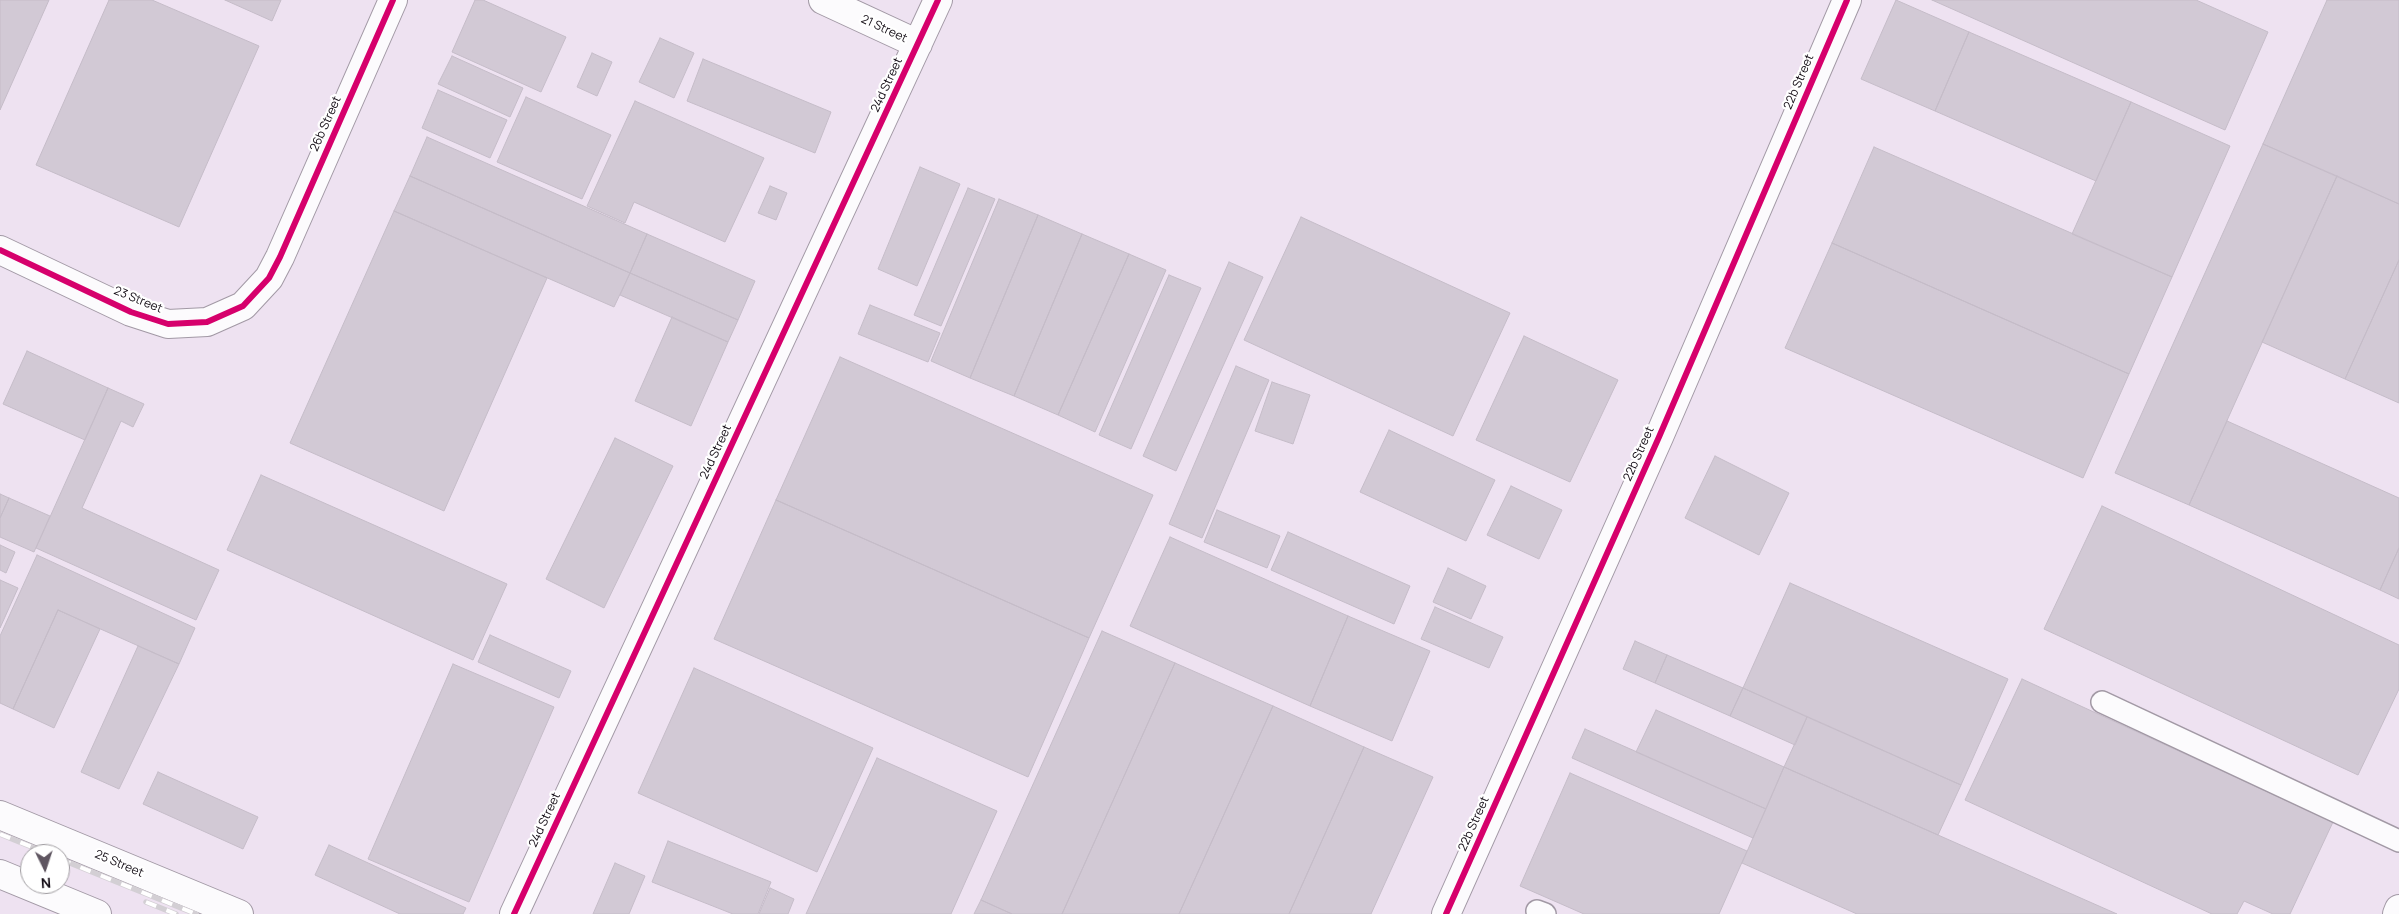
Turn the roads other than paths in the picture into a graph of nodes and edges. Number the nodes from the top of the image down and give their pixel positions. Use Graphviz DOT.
graph roads {
  1 [pos="393,0"];
  2 [pos="823,0"];
  3 [pos="938,0"];
  4 [pos="1847,0"];
  5 [pos="918,44"];
  6 [pos="0,250"];
  7 [pos="280,257"];
  8 [pos="2102,702"];
  9 [pos="0,815"];
  10 [pos="2399,841"];
  11 [pos="0,874"];
  12 [pos="2399,909"];
  13 [pos="97,914"];
  14 [pos="239,914"];
  15 [pos="514,914"];
  16 [pos="1446,914"];
  17 [pos="2397,914"];
  1 -- 7 [label="street, 26b Street"];
  2 -- 5 [label="street, 21 Street"];
  3 -- 5 [label="street, 24d Street"];
  4 -- 16 [label="street, 22b Street"];
  5 -- 15 [label="street, 24d Street"];
  6 -- 7 [label="street, 23 Street"];
  8 -- 10 [label="lane"];
  9 -- 14 [label="street, 25 Street"];
  11 -- 13 [label="street"];
  12 -- 17 [label="street"];
}
